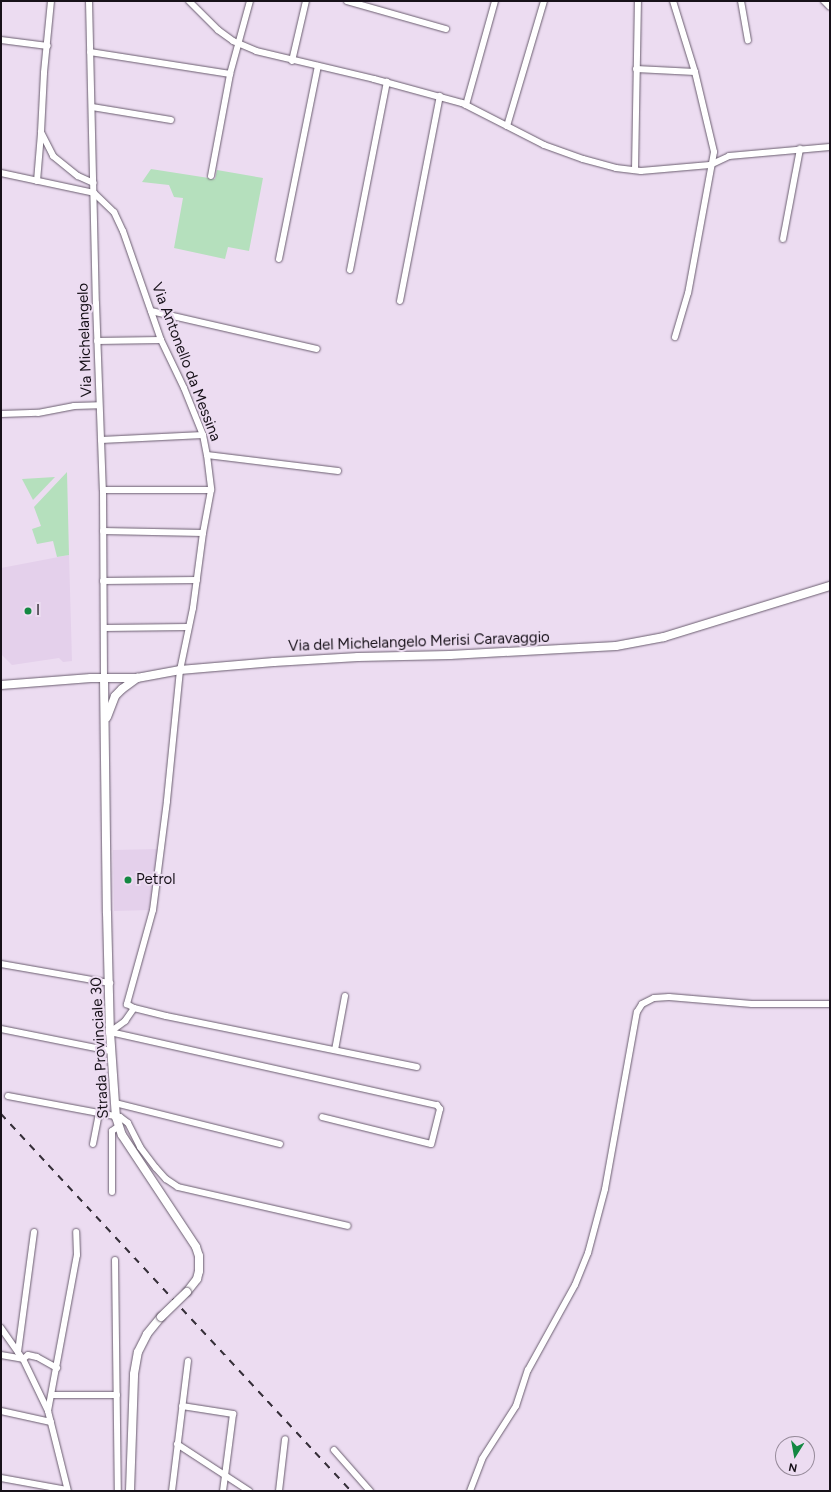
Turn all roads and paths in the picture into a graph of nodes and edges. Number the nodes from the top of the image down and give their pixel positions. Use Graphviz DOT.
graph roads {
  1 [pos="51,1"];
  2 [pos="89,1"];
  3 [pos="189,1"];
  4 [pos="250,1"];
  5 [pos="306,1"];
  6 [pos="347,1"];
  7 [pos="495,1"];
  8 [pos="544,1"];
  9 [pos="638,1"];
  10 [pos="673,1"];
  11 [pos="741,1"];
  12 [pos="824,1"];
  13 [pos="830,8"];
  14 [pos="446,29"];
  15 [pos="1,40"];
  16 [pos="748,40"];
  17 [pos="238,43"];
  18 [pos="48,46"];
  19 [pos="90,52"];
  20 [pos="292,61"];
  21 [pos="318,66"];
  22 [pos="636,70"];
  23 [pos="695,72"];
  24 [pos="230,74"];
  25 [pos="387,82"];
  26 [pos="440,96"];
  27 [pos="466,105"];
  28 [pos="92,107"];
  29 [pos="171,120"];
  30 [pos="507,126"];
  31 [pos="41,132"];
  32 [pos="830,147"];
  33 [pos="800,149"];
  34 [pos="710,165"];
  35 [pos="635,170"];
  36 [pos="1,173"];
  37 [pos="211,176"];
  38 [pos="37,181"];
  39 [pos="94,183"];
  40 [pos="94,193"];
  41 [pos="783,239"];
  42 [pos="279,259"];
  43 [pos="350,270"];
  44 [pos="400,301"];
  45 [pos="151,311"];
  46 [pos="675,337"];
  47 [pos="161,340"];
  48 [pos="97,341"];
  49 [pos="317,349"];
  50 [pos="100,405"];
  51 [pos="1,414"];
  52 [pos="203,436"];
  53 [pos="101,440"];
  54 [pos="207,455"];
  55 [pos="338,471"];
  56 [pos="102,490"];
  57 [pos="211,490"];
  58 [pos="103,531"];
  59 [pos="203,533"];
  60 [pos="197,580"];
  61 [pos="103,581"];
  62 [pos="830,586"];
  63 [pos="104,628"];
  64 [pos="188,628"];
  65 [pos="180,670"];
  66 [pos="104,678"];
  67 [pos="137,678"];
  68 [pos="1,685"];
  69 [pos="106,721"];
  70 [pos="1,964"];
  71 [pos="110,983"];
  72 [pos="345,996"];
  73 [pos="830,1004"];
  74 [pos="134,1008"];
  75 [pos="1,1029"];
  76 [pos="110,1032"];
  77 [pos="335,1050"];
  78 [pos="111,1051"];
  79 [pos="418,1067"];
  80 [pos="8,1096"];
  81 [pos="115,1103"];
  82 [pos="99,1113"];
  83 [pos="116,1117"];
  84 [pos="322,1117"];
  85 [pos="119,1126"];
  86 [pos="93,1144"];
  87 [pos="280,1144"];
  88 [pos="112,1192"];
  89 [pos="348,1226"];
  90 [pos="34,1232"];
  91 [pos="76,1232"];
  92 [pos="115,1260"];
  93 [pos="1,1328"];
  94 [pos="18,1352"];
  95 [pos="1,1355"];
  96 [pos="23,1359"];
  97 [pos="188,1361"];
  98 [pos="57,1368"];
  99 [pos="85,1388"];
  100 [pos="52,1395"];
  101 [pos="86,1395"];
  102 [pos="117,1395"];
  103 [pos="182,1406"];
  104 [pos="1,1411"];
  105 [pos="48,1411"];
  106 [pos="52,1422"];
  107 [pos="285,1439"];
  108 [pos="177,1444"];
  109 [pos="334,1450"];
  110 [pos="226,1475"];
  111 [pos="1,1478"];
  112 [pos="67,1491"];
  113 [pos="118,1491"];
  114 [pos="130,1491"];
  115 [pos="172,1491"];
  116 [pos="224,1491"];
  117 [pos="249,1491"];
  118 [pos="279,1491"];
  119 [pos="370,1491"];
  120 [pos="470,1491"];
  1 -- 18 [label="street"];
  2 -- 19 [label="street, Via Michelangelo"];
  3 -- 17 [label="street"];
  4 -- 17 [label="street"];
  5 -- 20 [label="street"];
  6 -- 14 [label="street"];
  7 -- 27 [label="street"];
  8 -- 30 [label="street"];
  9 -- 22 [label="street"];
  10 -- 23 [label="street"];
  11 -- 16 [label="street"];
  12 -- 13 [label="street"];
  15 -- 18 [label="street"];
  17 -- 20 [label="street"];
  17 -- 24 [label="street"];
  18 -- 31 [label="street"];
  19 -- 24 [label="street"];
  19 -- 28 [label="street, Via Michelangelo"];
  20 -- 21 [label="street"];
  21 -- 25 [label="street"];
  21 -- 42 [label="street"];
  22 -- 23 [label="street"];
  22 -- 35 [label="street"];
  23 -- 34 [label="street"];
  24 -- 37 [label="street"];
  25 -- 26 [label="street"];
  25 -- 43 [label="street"];
  26 -- 27 [label="street"];
  26 -- 44 [label="street"];
  27 -- 30 [label="street"];
  28 -- 29 [label="street"];
  28 -- 39 [label="street, Via Michelangelo"];
  30 -- 35 [label="street"];
  31 -- 38 [label="street"];
  31 -- 39 [label="street"];
  32 -- 33 [label="street"];
  33 -- 34 [label="street"];
  33 -- 41 [label="street"];
  34 -- 35 [label="street"];
  34 -- 46 [label="street"];
  36 -- 38 [label="street"];
  38 -- 40 [label="street"];
  39 -- 40 [label="street, Via Michelangelo"];
  40 -- 45 [label="street, Via Antonello da Messina"];
  40 -- 48 [label="street, Via Michelangelo"];
  45 -- 47 [label="street, Via Antonello da Messina"];
  45 -- 49 [label="street"];
  47 -- 48 [label="street"];
  47 -- 52 [label="street, Via Antonello da Messina"];
  48 -- 50 [label="street, Via Michelangelo"];
  50 -- 51 [label="street"];
  50 -- 53 [label="street, Via Michelangelo"];
  52 -- 53 [label="street"];
  52 -- 54 [label="street, Via Antonello da Messina"];
  53 -- 56 [label="street, Via Michelangelo"];
  54 -- 55 [label="street"];
  54 -- 57 [label="street, Via Antonello da Messina"];
  56 -- 57 [label="street"];
  56 -- 58 [label="street, Via Michelangelo"];
  57 -- 59 [label="street, Via Antonello da Messina"];
  58 -- 59 [label="street"];
  58 -- 61 [label="street, Via Michelangelo"];
  59 -- 60 [label="street, Via Antonello da Messina"];
  60 -- 61 [label="street"];
  60 -- 64 [label="street, Via Antonello da Messina"];
  61 -- 63 [label="street, Via Michelangelo"];
  62 -- 65 [label="street, Via del Michelangelo Merisi Caravaggio"];
  63 -- 64 [label="street"];
  63 -- 66 [label="street, Via Michelangelo"];
  64 -- 65 [label="street, Via Antonello da Messina"];
  65 -- 67 [label="street, Via del Michelangelo Merisi Caravaggio"];
  65 -- 74 [label="street, Via Antonello da Messina"];
  66 -- 67 [label="street, Via del Michelangelo Merisi Caravaggio"];
  66 -- 68 [label="street, Via del Michelangelo Merisi Caravaggio"];
  66 -- 69 [label="street, Strada Provinciale 30"];
  67 -- 69 [label="street"];
  69 -- 71 [label="street, Strada Provinciale 30"];
  70 -- 71 [label="street"];
  71 -- 76 [label="street, Strada Provinciale 30"];
  72 -- 77 [label="street"];
  73 -- 120 [label="street"];
  74 -- 76 [label="street"];
  74 -- 77 [label="street"];
  75 -- 78 [label="street"];
  76 -- 78 [label="street, Strada Provinciale 30"];
  76 -- 84 [label="street"];
  77 -- 79 [label="street"];
  78 -- 81 [label="street, Strada Provinciale 30"];
  80 -- 82 [label="street"];
  81 -- 83 [label="street, Strada Provinciale 30"];
  81 -- 87 [label="street"];
  82 -- 83 [label="street"];
  82 -- 86 [label="street"];
  83 -- 85 [label="street, Strada Provinciale 30"];
  83 -- 89 [label="street"];
  85 -- 88 [label="street"];
  85 -- 114 [label="street, Strada Provinciale 30, bridge"];
  90 -- 94 [label="street"];
  91 -- 98 [label="street"];
  92 -- 102 [label="street"];
  93 -- 94 [label="street"];
  94 -- 96 [label="street"];
  95 -- 96 [label="street"];
  96 -- 98 [label="street"];
  96 -- 105 [label="street"];
  97 -- 103 [label="street"];
  98 -- 100 [label="street"];
  99 -- 101 [label="street"];
  100 -- 101 [label="street"];
  100 -- 105 [label="street"];
  101 -- 102 [label="street"];
  102 -- 113 [label="street"];
  103 -- 108 [label="street"];
  103 -- 110 [label="street"];
  104 -- 106 [label="street"];
  105 -- 106 [label="street"];
  106 -- 112 [label="street"];
  107 -- 118 [label="street"];
  108 -- 110 [label="street"];
  108 -- 115 [label="street"];
  109 -- 119 [label="street"];
  110 -- 116 [label="street"];
  110 -- 117 [label="street"];
  111 -- 112 [label="street"];
}
